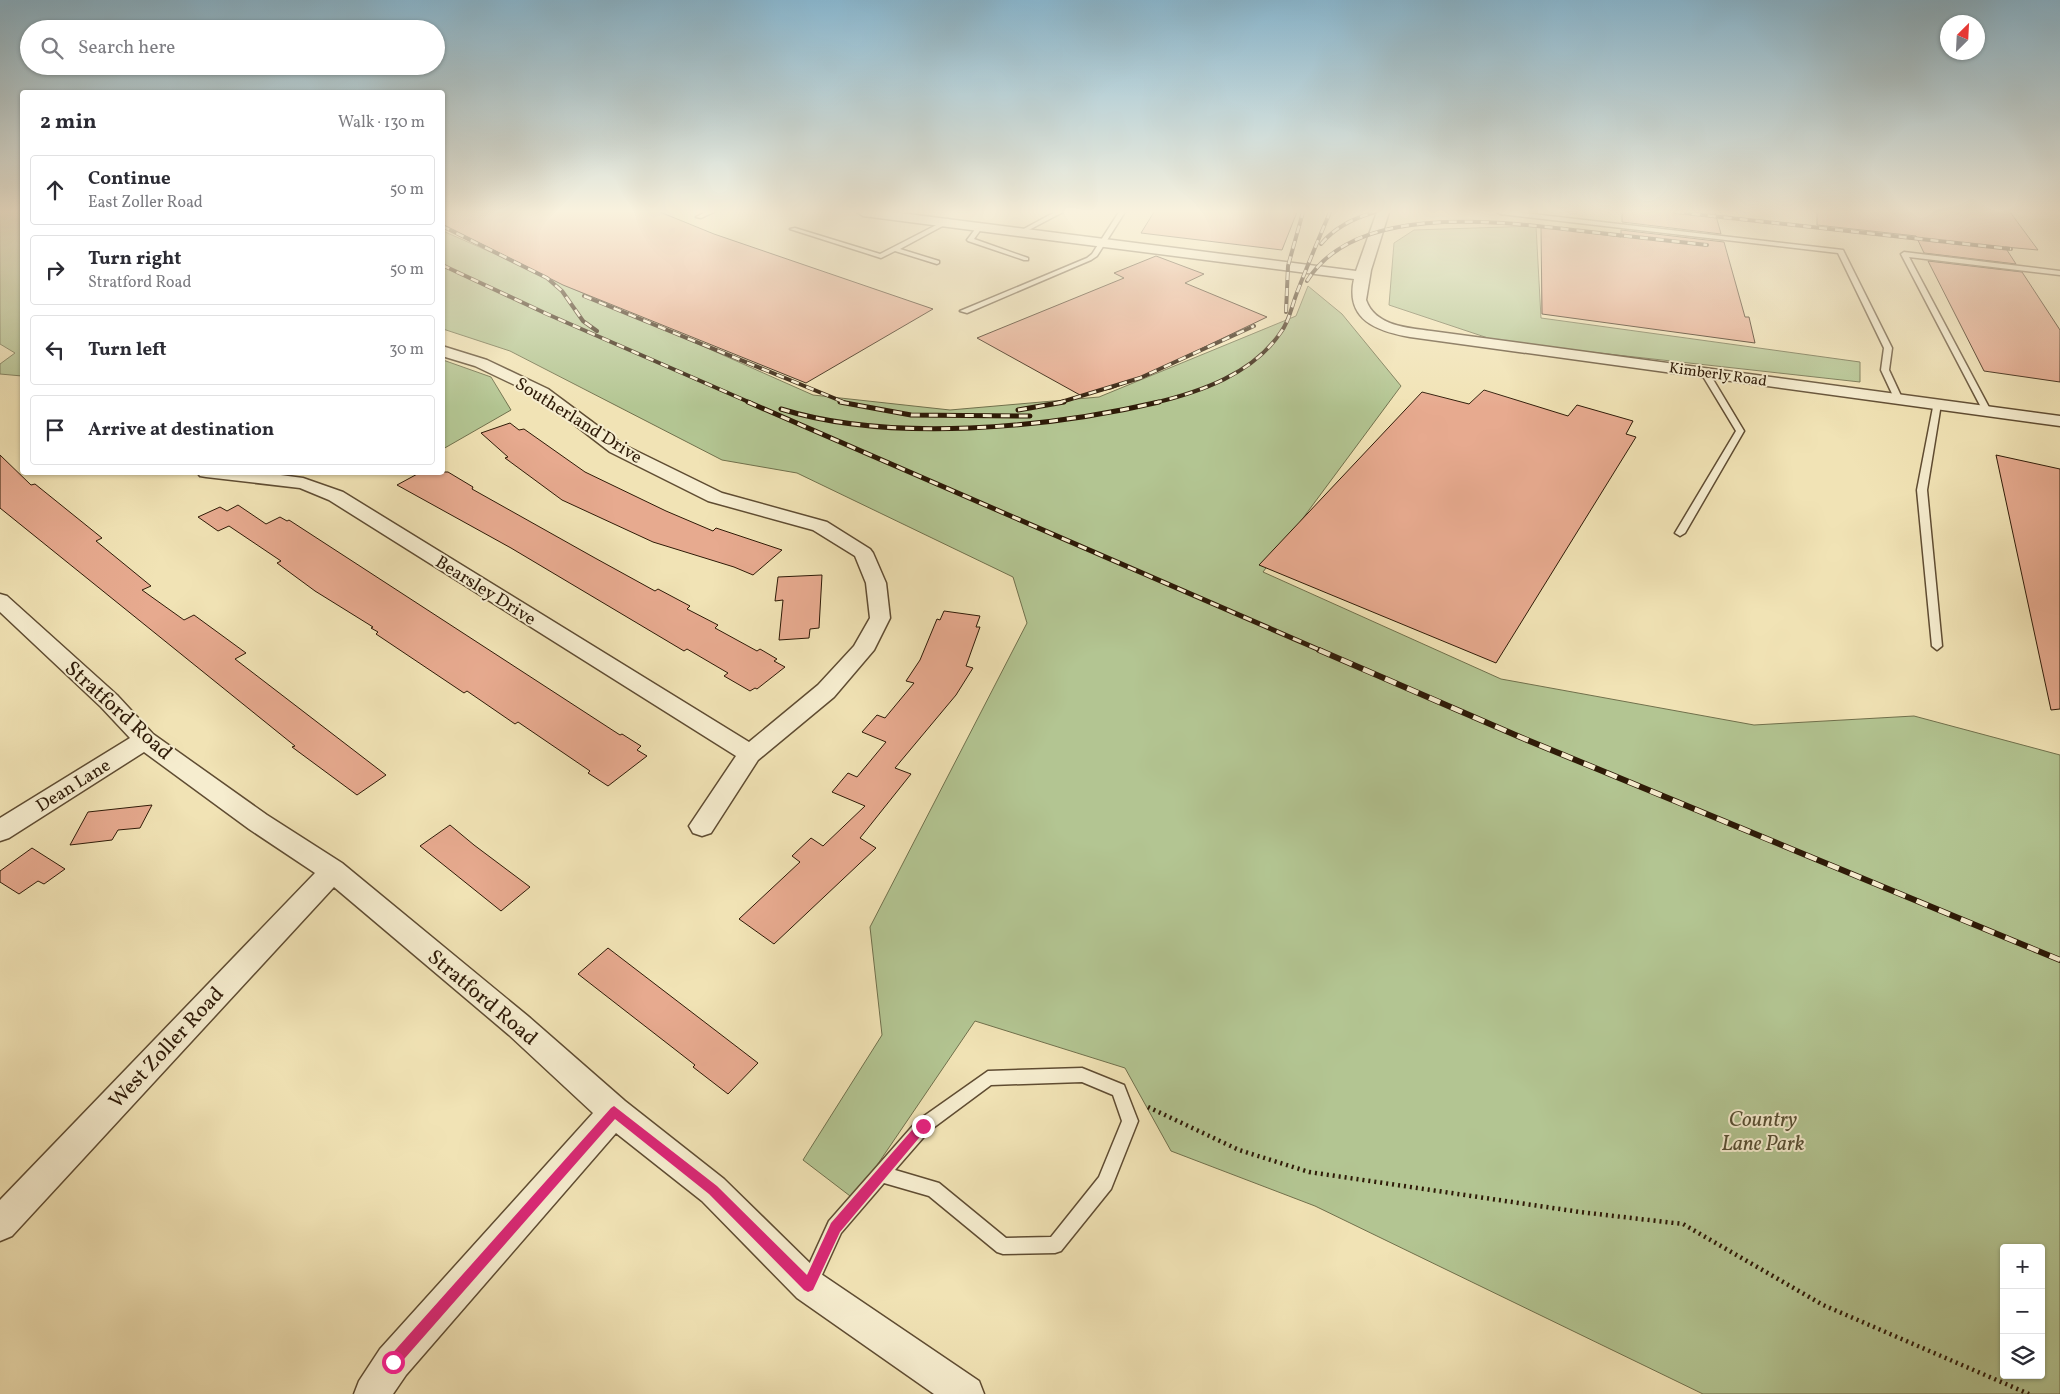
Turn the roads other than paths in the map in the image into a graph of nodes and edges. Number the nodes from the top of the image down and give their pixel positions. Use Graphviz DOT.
graph roads {
  1 [pos="1046,277"];
  2 [pos="1362,277"];
  3 [pos="1854,277"];
  4 [pos="1916,277"];
  5 [pos="964,311"];
  6 [pos="445,352"];
  7 [pos="1705,372"];
  8 [pos="1898,398"];
  9 [pos="1937,404"];
  10 [pos="1987,411"];
  11 [pos="2060,421"];
  12 [pos="232,475"];
  13 [pos="1680,533"];
  14 [pos="0,602"];
  15 [pos="1937,646"];
  16 [pos="145,740"];
  17 [pos="750,754"];
  18 [pos="702,826"];
  19 [pos="0,831"];
  20 [pos="333,871"];
  21 [pos="614,1112"];
  22 [pos="882,1174"];
  23 [pos="0,1224"];
  24 [pos="808,1286"];
  25 [pos="372,1394"];
  26 [pos="966,1394"];
  1 -- 5 [label="lane"];
  2 -- 7 [label="street, Kimberly Road"];
  3 -- 8 [label="lane"];
  4 -- 10 [label="lane"];
  6 -- 17 [label="street, Southerland Drive"];
  7 -- 8 [label="street, Kimberly Road"];
  7 -- 13 [label="lane"];
  8 -- 9 [label="street, Kimberly Road"];
  9 -- 10 [label="street, Kimberly Road"];
  9 -- 15 [label="lane"];
  10 -- 11 [label="street, Kimberly Road"];
  12 -- 17 [label="street, Bearsley Drive"];
  14 -- 16 [label="street, Stratford Road"];
  16 -- 19 [label="street, Dean Lane"];
  16 -- 20 [label="street, Stratford Road"];
  17 -- 18 [label="street, Southerland Drive"];
  20 -- 21 [label="street, Stratford Road"];
  20 -- 23 [label="street, West Zoller Road"];
  21 -- 24 [label="street, Stratford Road"];
  21 -- 25 [label="street"];
  22 -- 22 [label="lane"];
  22 -- 24 [label="lane"];
  24 -- 26 [label="street, Stratford Road"];
}
